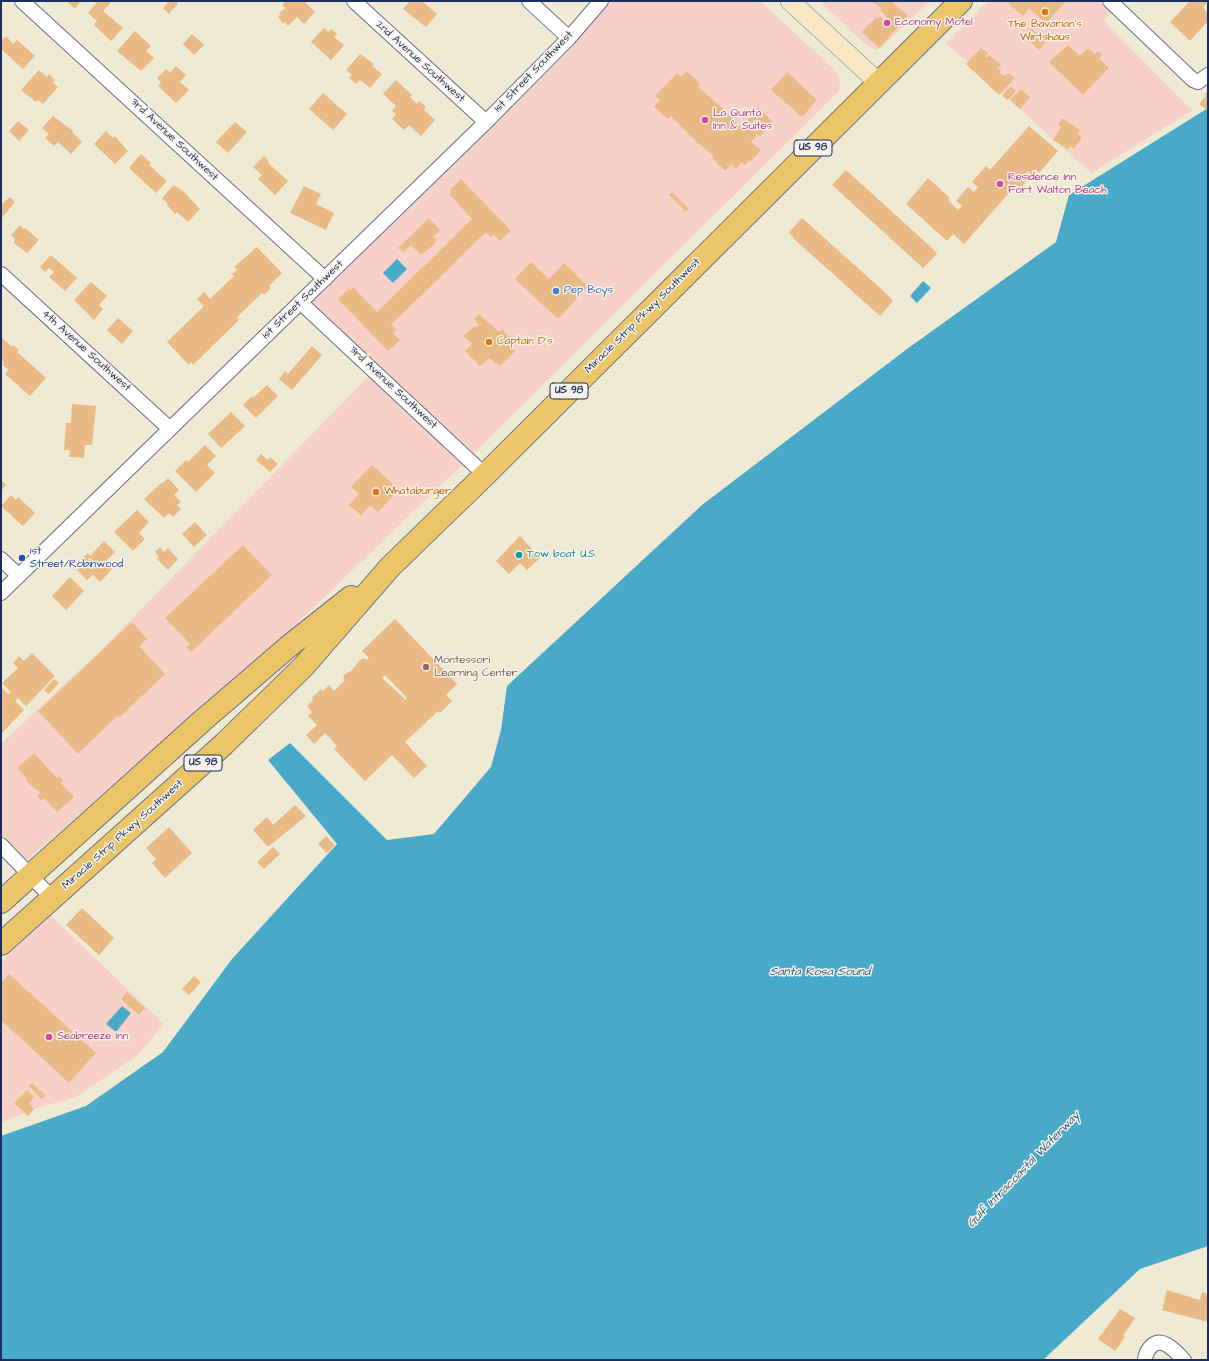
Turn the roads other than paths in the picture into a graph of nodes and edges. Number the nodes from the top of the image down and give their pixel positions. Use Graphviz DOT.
graph roads {
  1 [pos="22,1"];
  2 [pos="354,1"];
  3 [pos="529,1"];
  4 [pos="601,1"];
  5 [pos="790,1"];
  6 [pos="961,1"];
  7 [pos="1110,1"];
  8 [pos="569,38"];
  9 [pos="1208,75"];
  10 [pos="879,83"];
  11 [pos="486,122"];
  12 [pos="1,274"];
  13 [pos="325,279"];
  14 [pos="300,302"];
  15 [pos="170,429"];
  16 [pos="485,475"];
  17 [pos="1,560"];
  18 [pos="390,566"];
  19 [pos="19,576"];
  20 [pos="1,593"];
  21 [pos="1,845"];
  22 [pos="31,875"];
  23 [pos="53,899"];
  24 [pos="1,902"];
  25 [pos="1,944"];
  26 [pos="1145,1360"];
  27 [pos="1184,1360"];
  1 -- 13 [label="street, 3rd Avenue Southwest"];
  2 -- 11 [label="street, 2nd Avenue Southwest"];
  3 -- 8 [label="street"];
  4 -- 8 [label="street, 1st Street Southwest"];
  5 -- 10 [label="main road"];
  6 -- 10 [label="highway, US 98"];
  7 -- 9 [label="street"];
  8 -- 11 [label="street, 1st Street Southwest"];
  10 -- 16 [label="highway, Miracle Strip Pkwy Southwest / US 98"];
  11 -- 13 [label="street, 1st Street Southwest"];
  12 -- 15 [label="street, 4th Avenue Southwest"];
  13 -- 14 [label="street, 1st Street Southwest"];
  14 -- 15 [label="street, 1st Street Southwest"];
  14 -- 16 [label="street, 3rd Avenue Southwest"];
  15 -- 19 [label="street, 1st Street Southwest"];
  16 -- 18 [label="highway, Miracle Strip Pkwy Southwest / US 98"];
  17 -- 19 [label="street"];
  18 -- 22 [label="highway, Miracle Strip Pkwy Southwest / US 98"];
  18 -- 23 [label="highway, Miracle Strip Pkwy Southwest / US 98"];
  19 -- 20 [label="street, 1st Street Southwest"];
  21 -- 22 [label="street"];
  22 -- 23 [label="street"];
  22 -- 24 [label="highway, Miracle Strip Pkwy Southwest / US 98"];
  23 -- 25 [label="highway, Miracle Strip Pkwy Southwest / US 98"];
  26 -- 27 [label="street"];
}
